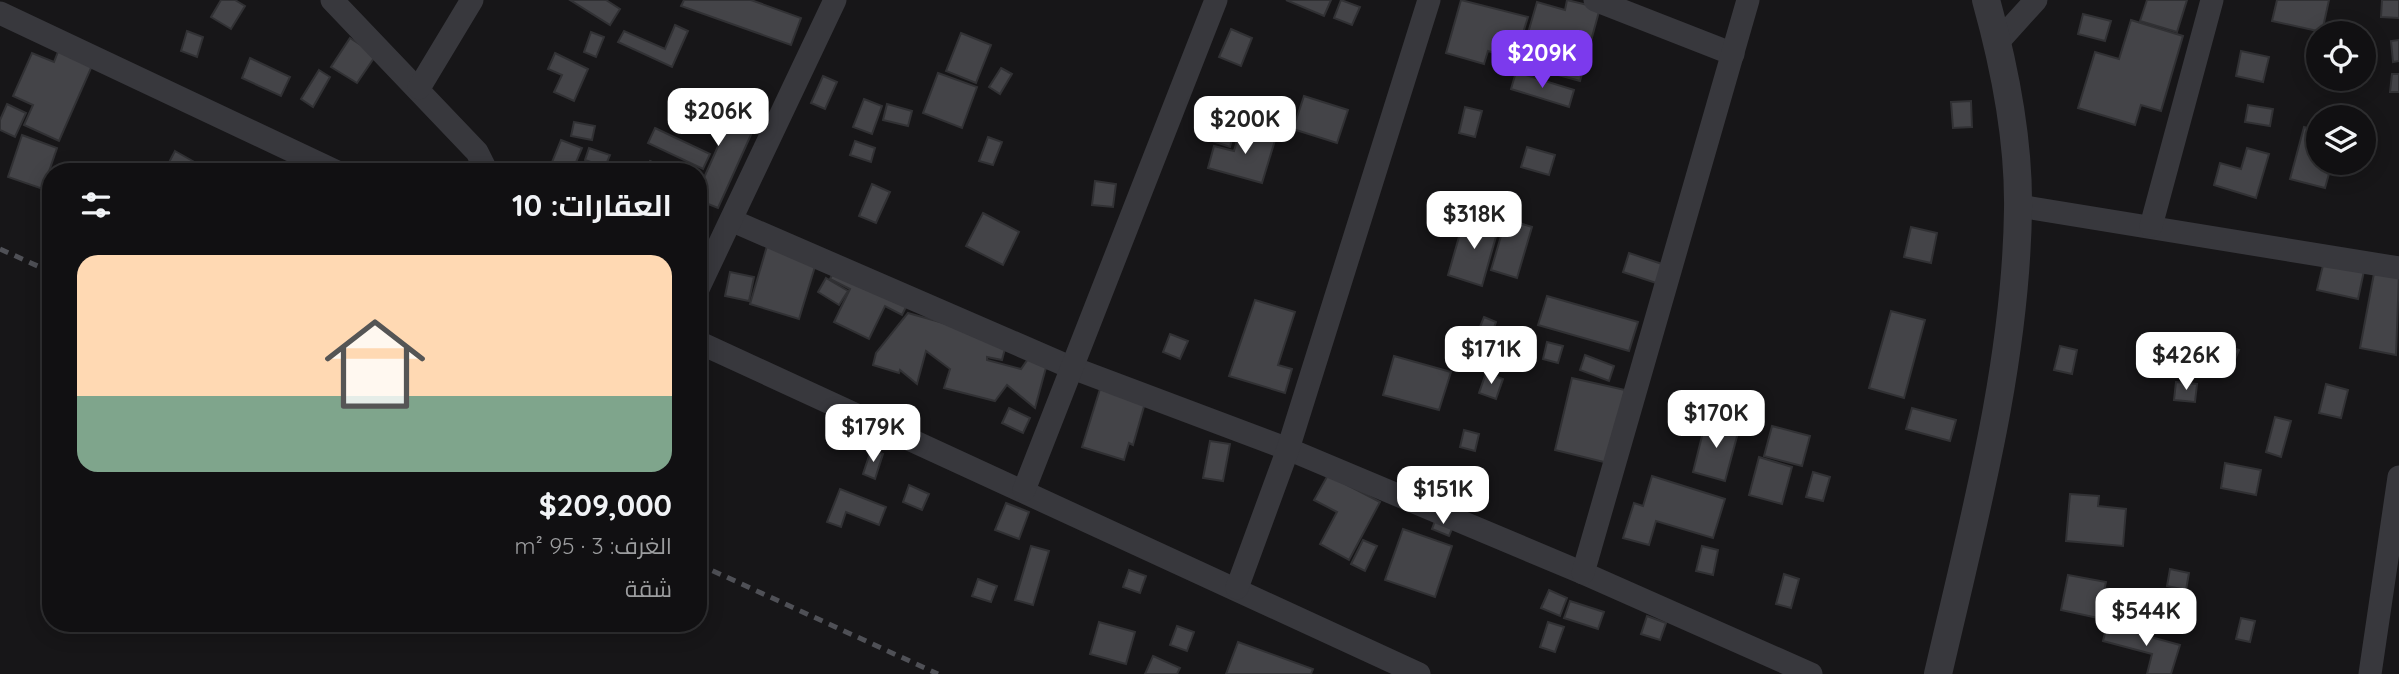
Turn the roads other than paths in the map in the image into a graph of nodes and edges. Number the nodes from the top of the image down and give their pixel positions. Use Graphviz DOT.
graph roads {
  1 [pos="332,0"];
  2 [pos="472,0"];
  3 [pos="835,0"];
  4 [pos="1216,0"];
  5 [pos="1429,0"];
  6 [pos="1595,0"];
  7 [pos="1748,0"];
  8 [pos="1986,0"];
  9 [pos="2036,0"];
  10 [pos="2212,0"];
  11 [pos="0,13"];
  12 [pos="1998,42"];
  13 [pos="1733,54"];
  14 [pos="418,88"];
  15 [pos="318,163"];
  16 [pos="482,163"];
  17 [pos="2018,206"];
  18 [pos="733,221"];
  19 [pos="2151,226"];
  20 [pos="2399,268"];
  21 [pos="707,272"];
  22 [pos="707,346"];
  23 [pos="1070,368"];
  24 [pos="1288,449"];
  25 [pos="2399,477"];
  26 [pos="1024,490"];
  27 [pos="1583,573"];
  28 [pos="1237,588"];
  29 [pos="1419,674"];
  30 [pos="1811,674"];
  31 [pos="1938,674"];
  32 [pos="2370,674"];
  1 -- 14 [label="street"];
  2 -- 14 [label="street"];
  3 -- 18 [label="street"];
  4 -- 23 [label="street"];
  5 -- 24 [label="street"];
  6 -- 13 [label="street"];
  7 -- 13 [label="street"];
  8 -- 12 [label="street"];
  9 -- 12 [label="street"];
  10 -- 19 [label="street"];
  11 -- 15 [label="street"];
  12 -- 17 [label="street"];
  13 -- 27 [label="street"];
  14 -- 16 [label="street"];
  17 -- 19 [label="street"];
  17 -- 31 [label="street"];
  18 -- 21 [label="street"];
  18 -- 23 [label="street"];
  19 -- 20 [label="street"];
  22 -- 26 [label="street"];
  23 -- 24 [label="street"];
  23 -- 26 [label="street"];
  24 -- 27 [label="street"];
  24 -- 28 [label="street"];
  25 -- 32 [label="street"];
  26 -- 28 [label="street"];
  27 -- 30 [label="street"];
  28 -- 29 [label="street"];
}
